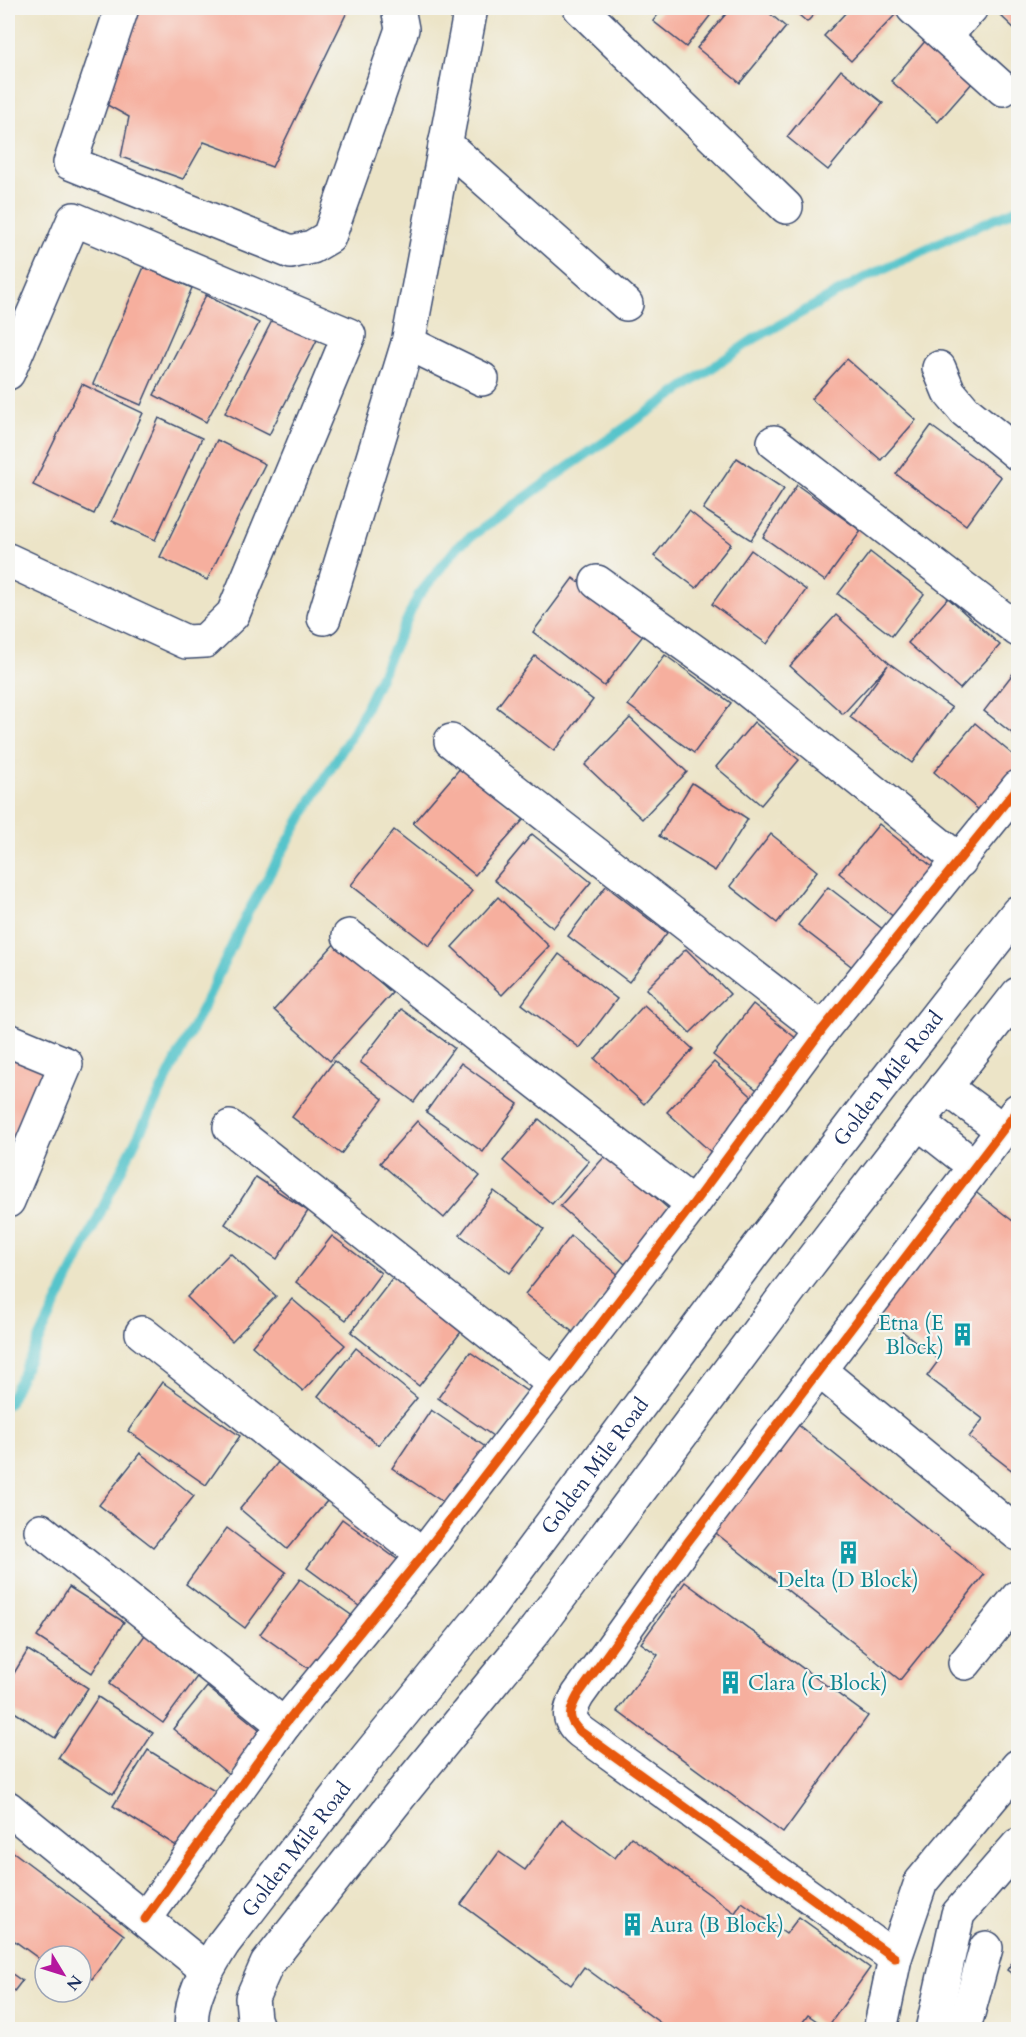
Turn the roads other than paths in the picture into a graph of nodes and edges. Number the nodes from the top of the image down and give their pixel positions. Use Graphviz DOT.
graph roads {
  1 [pos="121,8"];
  2 [pos="398,8"];
  3 [pos="471,8"];
  4 [pos="580,8"];
  5 [pos="913,8"];
  6 [pos="970,8"];
  7 [pos="945,36"];
  8 [pos="1003,89"];
  9 [pos="445,144"];
  10 [pos="786,207"];
  11 [pos="626,304"];
  12 [pos="408,343"];
  13 [pos="939,368"];
  14 [pos="8,373"];
  15 [pos="482,379"];
  16 [pos="774,442"];
  17 [pos="1018,454"];
  18 [pos="8,560"];
  19 [pos="597,582"];
  20 [pos="324,618"];
  21 [pos="1018,630"];
  22 [pos="451,741"];
  23 [pos="1018,787"];
  24 [pos="960,861"];
  25 [pos="1018,912"];
  26 [pos="349,936"];
  27 [pos="1018,994"];
  28 [pos="822,1030"];
  29 [pos="8,1040"];
  30 [pos="945,1086"];
  31 [pos="1003,1115"];
  32 [pos="918,1122"];
  33 [pos="230,1127"];
  34 [pos="960,1155"];
  35 [pos="8,1201"];
  36 [pos="693,1204"];
  37 [pos="142,1332"];
  38 [pos="819,1370"];
  39 [pos="554,1384"];
  40 [pos="41,1530"];
  41 [pos="1018,1534"];
  42 [pos="423,1554"];
  43 [pos="1018,1597"];
  44 [pos="965,1663"];
  45 [pos="284,1725"];
  46 [pos="364,1761"];
  47 [pos="1018,1766"];
  48 [pos="402,1793"];
  49 [pos="8,1808"];
  50 [pos="1018,1845"];
  51 [pos="145,1919"];
  52 [pos="986,1948"];
  53 [pos="895,1958"];
  54 [pos="207,1970"];
  55 [pos="192,2030"];
  56 [pos="258,2030"];
  57 [pos="880,2030"];
  58 [pos="932,2030"];
  59 [pos="961,2030"];
  1 -- 2 [label="street"];
  3 -- 9 [label="street"];
  4 -- 10 [label="street"];
  5 -- 7 [label="street"];
  6 -- 7 [label="street"];
  7 -- 8 [label="street"];
  9 -- 11 [label="street"];
  9 -- 12 [label="street"];
  12 -- 15 [label="street"];
  12 -- 20 [label="street"];
  13 -- 17 [label="street"];
  14 -- 18 [label="street"];
  16 -- 21 [label="street"];
  19 -- 24 [label="street"];
  22 -- 28 [label="street"];
  23 -- 24 [label="street"];
  24 -- 28 [label="street"];
  25 -- 46 [label="street, Golden Mile Road"];
  26 -- 36 [label="street"];
  27 -- 30 [label="street"];
  28 -- 36 [label="street"];
  29 -- 35 [label="street"];
  30 -- 31 [label="street"];
  30 -- 32 [label="street"];
  31 -- 38 [label="street"];
  32 -- 34 [label="street"];
  32 -- 48 [label="street"];
  33 -- 39 [label="street"];
  36 -- 39 [label="street"];
  37 -- 42 [label="street"];
  38 -- 41 [label="street"];
  38 -- 53 [label="street"];
  39 -- 42 [label="street"];
  40 -- 45 [label="street"];
  42 -- 45 [label="street"];
  43 -- 44 [label="street"];
  45 -- 51 [label="street"];
  46 -- 48 [label="street"];
  46 -- 54 [label="street, Golden Mile Road"];
  47 -- 53 [label="street"];
  48 -- 56 [label="street"];
  49 -- 51 [label="street"];
  50 -- 58 [label="street"];
  51 -- 54 [label="street"];
  52 -- 59 [label="street"];
  53 -- 57 [label="street"];
  54 -- 55 [label="street, Golden Mile Road"];
}
